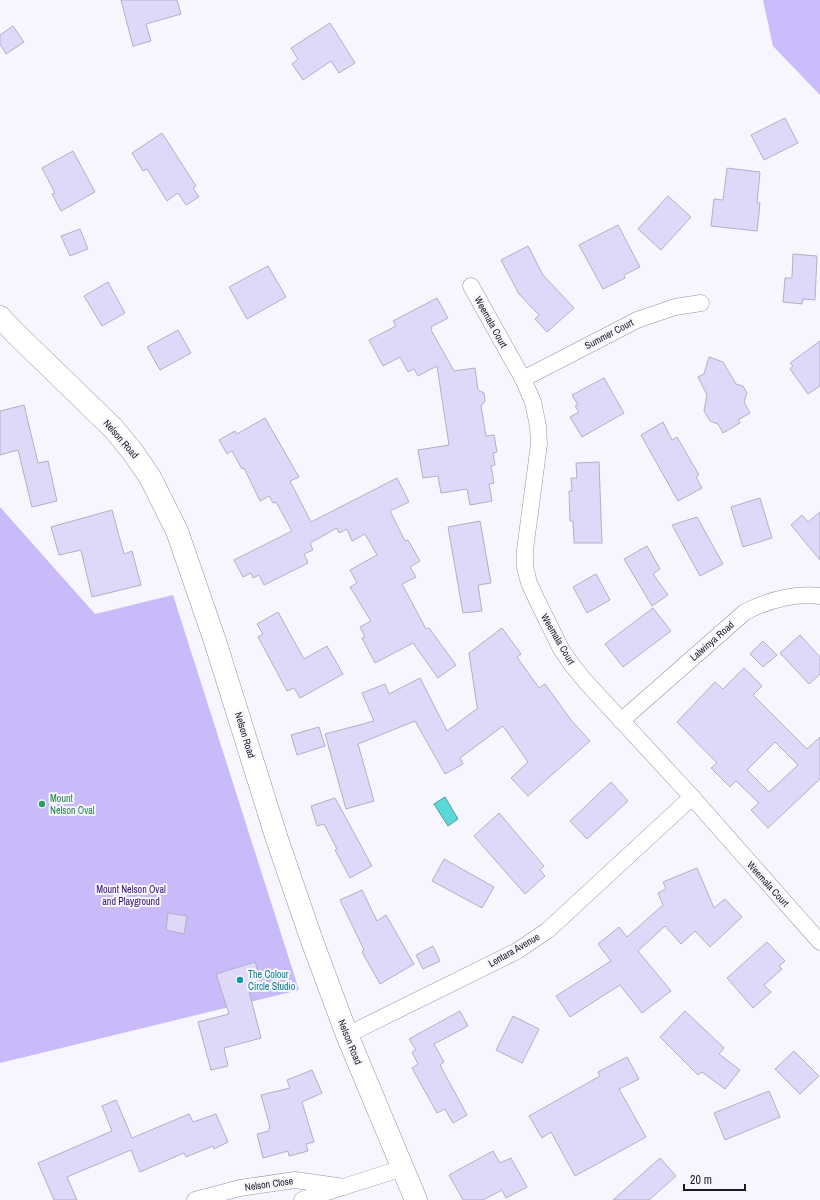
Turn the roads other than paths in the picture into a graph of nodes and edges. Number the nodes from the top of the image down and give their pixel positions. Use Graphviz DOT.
graph roads {
  1 [pos="471,286"];
  2 [pos="701,303"];
  3 [pos="0,317"];
  4 [pos="523,379"];
  5 [pos="820,596"];
  6 [pos="621,721"];
  7 [pos="692,797"];
  8 [pos="820,942"];
  9 [pos="347,1035"];
  10 [pos="403,1168"];
  11 [pos="344,1187"];
  12 [pos="195,1200"];
  13 [pos="302,1200"];
  14 [pos="416,1200"];
  1 -- 4 [label="street, Weemala Court"];
  2 -- 4 [label="street, Summer Court"];
  3 -- 9 [label="main road, Nelson Road"];
  4 -- 6 [label="street, Weemala Court"];
  5 -- 6 [label="street, Lalwinya Road"];
  6 -- 7 [label="street, Weemala Court"];
  7 -- 8 [label="street, Weemala Court"];
  7 -- 9 [label="street, Lentara Avenue"];
  9 -- 10 [label="main road, Nelson Road"];
  10 -- 11 [label="street, Nelson Close"];
  10 -- 14 [label="main road, Nelson Road"];
  11 -- 12 [label="street, Nelson Close"];
  11 -- 13 [label="street, Nelson Close"];
}
